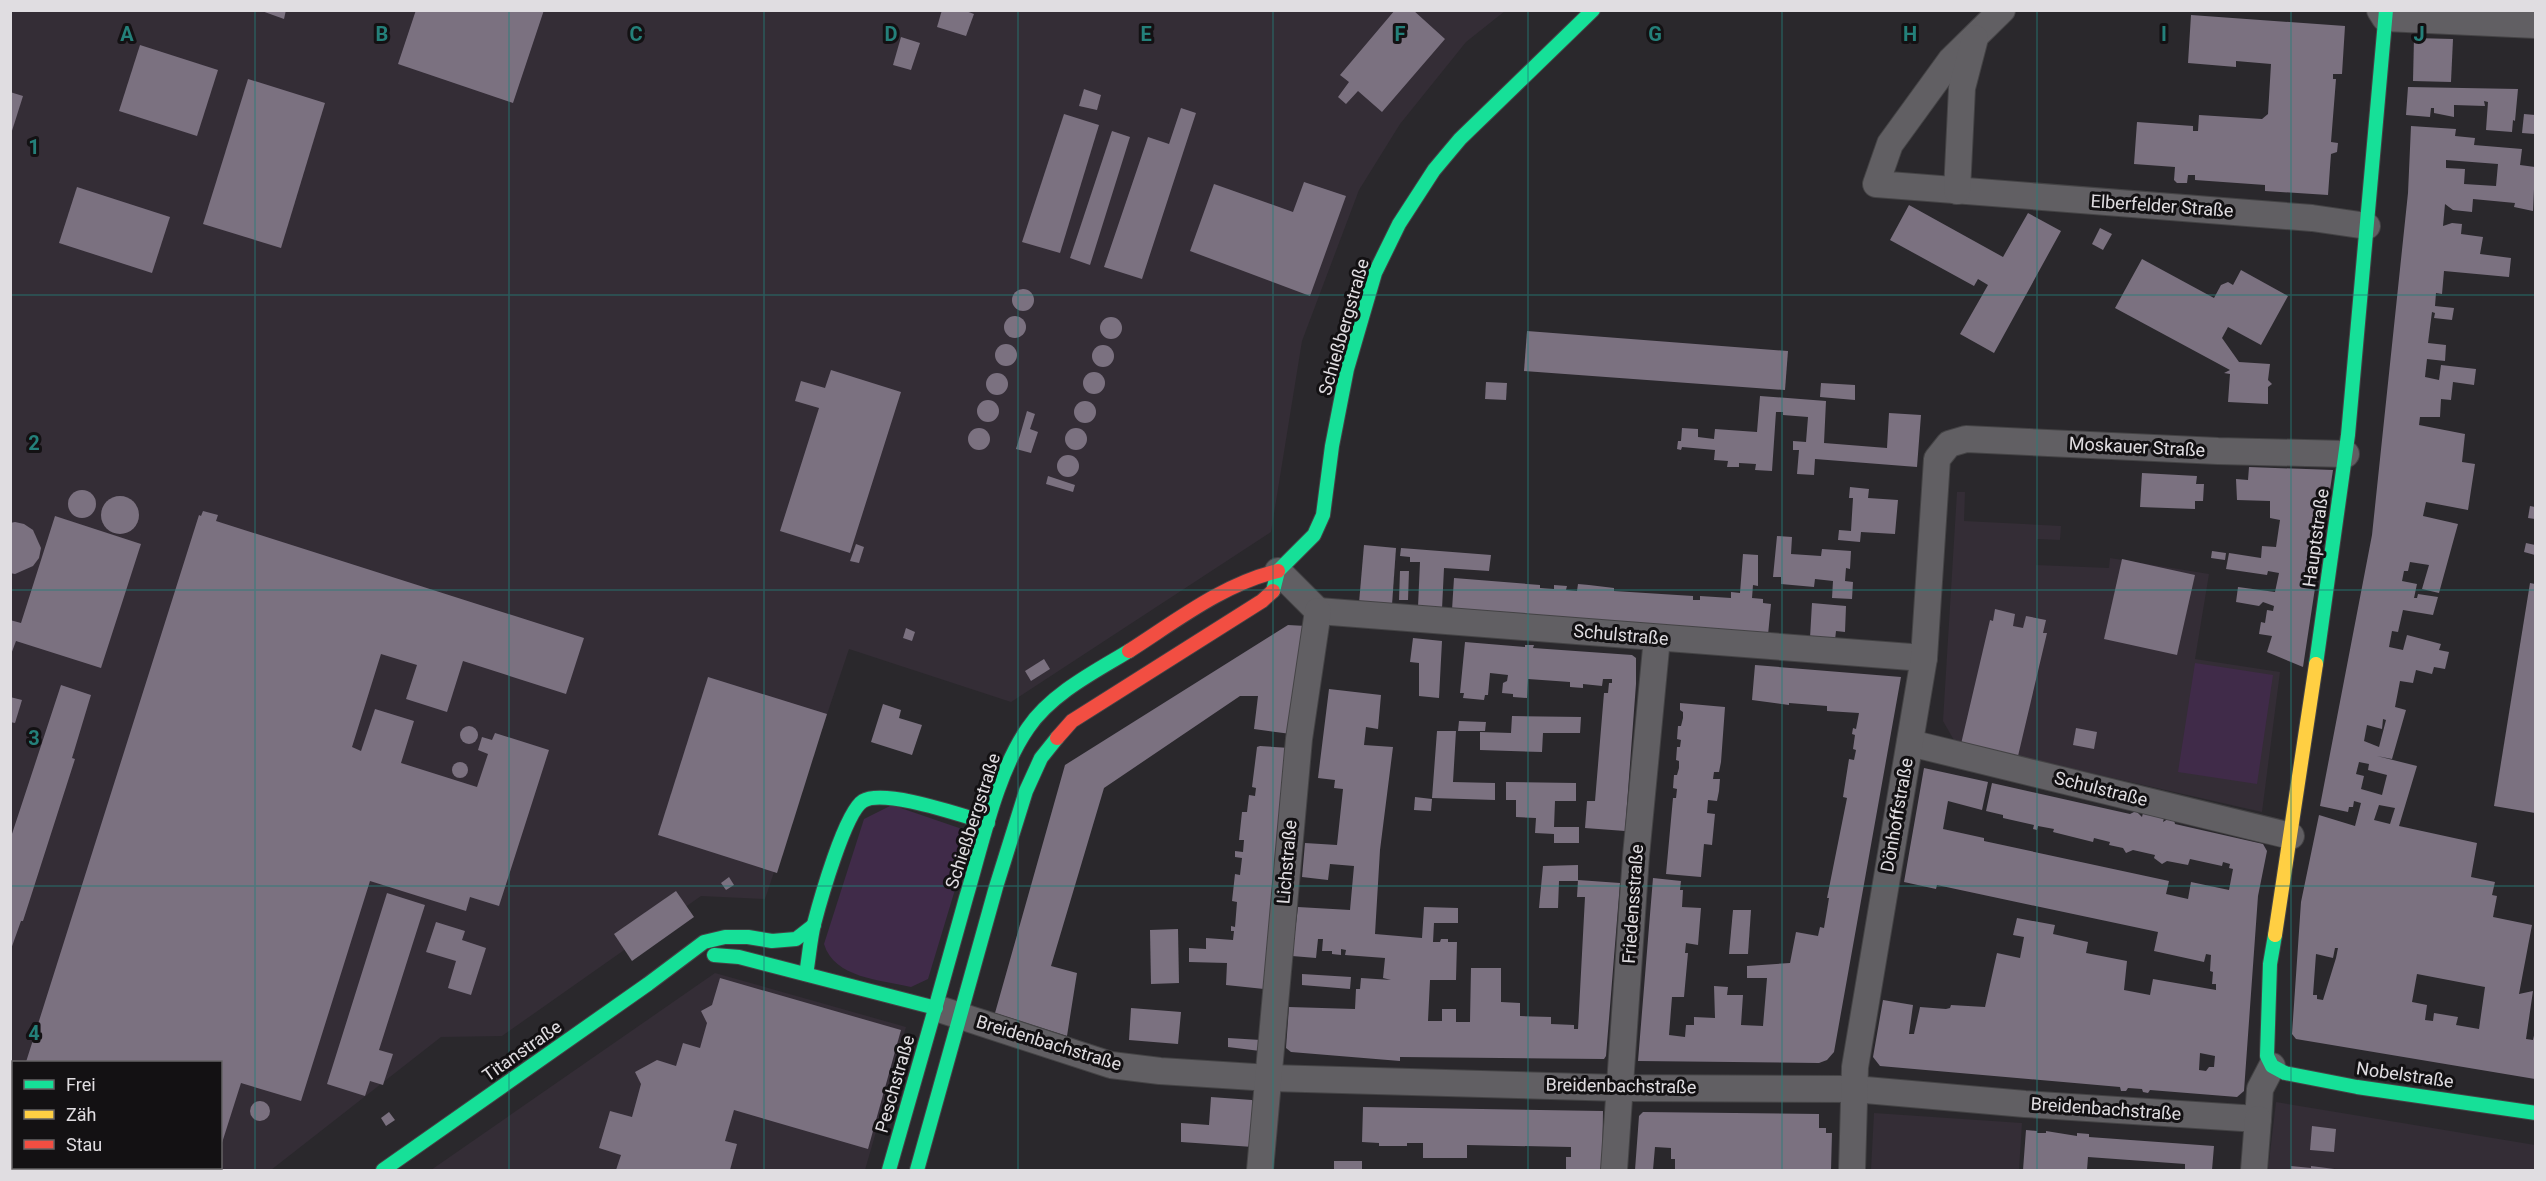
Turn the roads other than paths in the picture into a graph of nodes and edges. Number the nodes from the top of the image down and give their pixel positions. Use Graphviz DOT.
graph roads {
  1 [pos="1593,10"];
  2 [pos="2002,10"];
  3 [pos="2384,13"];
  4 [pos="2535,25"];
  5 [pos="1976,35"];
  6 [pos="1956,191"];
  7 [pos="2367,226"];
  8 [pos="2346,454"];
  9 [pos="1937,459"];
  10 [pos="1278,571"];
  11 [pos="1318,611"];
  12 [pos="1657,638"];
  13 [pos="1924,658"];
  14 [pos="1910,743"];
  15 [pos="988,823"];
  16 [pos="2291,836"];
  17 [pos="814,926"];
  18 [pos="681,960"];
  19 [pos="806,974"];
  20 [pos="936,1008"];
  21 [pos="961,1016"];
  22 [pos="2272,1066"];
  23 [pos="1270,1078"];
  24 [pos="1620,1088"];
  25 [pos="1854,1089"];
  26 [pos="2535,1113"];
  27 [pos="2258,1119"];
  28 [pos="383,1170"];
  29 [pos="890,1170"];
  30 [pos="917,1170"];
  31 [pos="1260,1170"];
  32 [pos="1614,1170"];
  33 [pos="1852,1170"];
  34 [pos="2254,1170"];
  1 -- 10 [label="street, Schießbergstraße"];
  2 -- 5 [label="street, Elberfelder Straße"];
  3 -- 4 [label="street"];
  3 -- 7 [label="street, Hauptstraße"];
  5 -- 6 [label="street"];
  5 -- 6 [label="street, Elberfelder Straße"];
  6 -- 7 [label="street, Elberfelder Straße"];
  7 -- 8 [label="street, Hauptstraße"];
  8 -- 9 [label="street, Moskauer Straße"];
  8 -- 16 [label="street, Hauptstraße"];
  9 -- 13 [label="street, Dönhoffstraße"];
  10 -- 11 [label="street"];
  10 -- 15 [label="street, Schießbergstraße"];
  10 -- 21 [label="street, Schießbergstraße"];
  11 -- 12 [label="street, Schulstraße"];
  11 -- 23 [label="street, Lichstraße"];
  12 -- 13 [label="street, Schulstraße"];
  12 -- 24 [label="street, Friedensstraße"];
  13 -- 14 [label="street, Dönhoffstraße"];
  14 -- 16 [label="street, Schulstraße"];
  14 -- 25 [label="street, Dönhoffstraße"];
  15 -- 17 [label="street"];
  15 -- 20 [label="street, Schießbergstraße"];
  16 -- 22 [label="street, Hauptstraße"];
  17 -- 18 [label="street, Titanstraße"];
  17 -- 19 [label="street"];
  18 -- 19 [label="street, Titanstraße"];
  18 -- 28 [label="street, Titanstraße"];
  19 -- 20 [label="street, Titanstraße"];
  20 -- 21 [label="street, Breidenbachstraße"];
  20 -- 29 [label="street, Peschstraße"];
  21 -- 23 [label="street, Breidenbachstraße"];
  21 -- 30 [label="street"];
  22 -- 26 [label="street, Nobelstraße"];
  22 -- 27 [label="street"];
  23 -- 24 [label="street, Breidenbachstraße"];
  23 -- 31 [label="street, Lichstraße"];
  24 -- 25 [label="street, Breidenbachstraße"];
  24 -- 32 [label="street, Friedensstraße"];
  25 -- 27 [label="street, Breidenbachstraße"];
  25 -- 33 [label="street, Dönhoffstraße"];
  27 -- 34 [label="street"];
}
